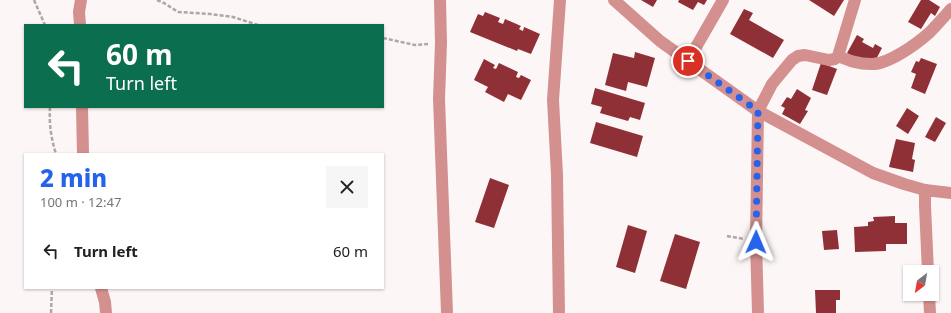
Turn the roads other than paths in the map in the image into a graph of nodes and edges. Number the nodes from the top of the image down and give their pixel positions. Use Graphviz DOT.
graph roads {
  1 [pos="81,0"];
  2 [pos="440,0"];
  3 [pos="560,0"];
  4 [pos="614,0"];
  5 [pos="723,0"];
  6 [pos="855,0"];
  7 [pos="951,9"];
  8 [pos="80,24"];
  9 [pos="838,56"];
  10 [pos="688,61"];
  11 [pos="82,108"];
  12 [pos="758,111"];
  13 [pos="83,153"];
  14 [pos="925,190"];
  15 [pos="951,193"];
  16 [pos="928,265"];
  17 [pos="102,289"];
  18 [pos="929,301"];
  19 [pos="106,313"];
  20 [pos="447,313"];
  21 [pos="559,313"];
  22 [pos="758,313"];
  23 [pos="930,313"];
  1 -- 8 [label="street"];
  2 -- 20 [label="street"];
  3 -- 21 [label="street"];
  4 -- 10 [label="street"];
  5 -- 10 [label="street"];
  6 -- 9 [label="street"];
  7 -- 9 [label="street"];
  9 -- 12 [label="street"];
  10 -- 12 [label="street"];
  11 -- 13 [label="street"];
  12 -- 14 [label="street"];
  12 -- 22 [label="street"];
  14 -- 15 [label="street"];
  14 -- 16 [label="street"];
  17 -- 19 [label="street"];
  18 -- 23 [label="street"];
}
